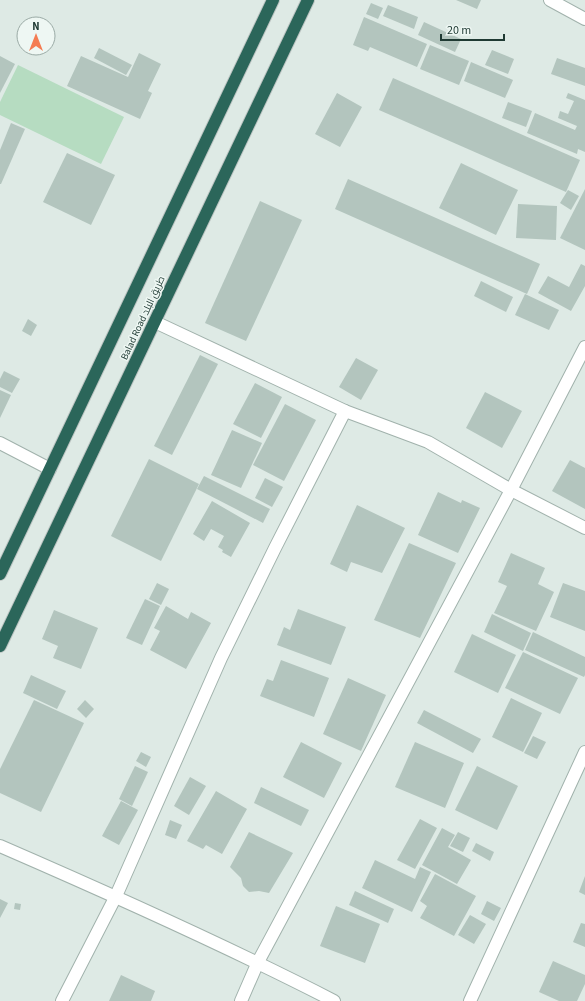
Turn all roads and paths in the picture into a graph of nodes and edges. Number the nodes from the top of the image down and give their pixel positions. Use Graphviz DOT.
graph roads {
  1 [pos="273,0"];
  2 [pos="308,0"];
  3 [pos="550,0"];
  4 [pos="585,19"];
  5 [pos="155,322"];
  6 [pos="585,347"];
  7 [pos="345,411"];
  8 [pos="0,443"];
  9 [pos="50,469"];
  10 [pos="511,490"];
  11 [pos="585,528"];
  12 [pos="0,574"];
  13 [pos="0,646"];
  14 [pos="585,752"];
  15 [pos="0,846"];
  16 [pos="116,896"];
  17 [pos="258,962"];
  18 [pos="62,1001"];
  19 [pos="241,1001"];
  20 [pos="334,1001"];
  21 [pos="470,1001"];
  1 -- 9 [label="highway, Balad Road طريق البلد"];
  2 -- 5 [label="highway, Balad Road طريق البلد"];
  3 -- 4 [label="street"];
  5 -- 7 [label="street"];
  5 -- 13 [label="highway, Balad Road طريق البلد"];
  6 -- 10 [label="street"];
  7 -- 10 [label="street"];
  7 -- 16 [label="street"];
  8 -- 9 [label="street"];
  9 -- 12 [label="highway, Balad Road طريق البلد"];
  10 -- 11 [label="street"];
  10 -- 17 [label="street"];
  14 -- 21 [label="street"];
  15 -- 16 [label="street"];
  16 -- 17 [label="street"];
  16 -- 18 [label="street"];
  17 -- 19 [label="street"];
  17 -- 20 [label="street"];
}
